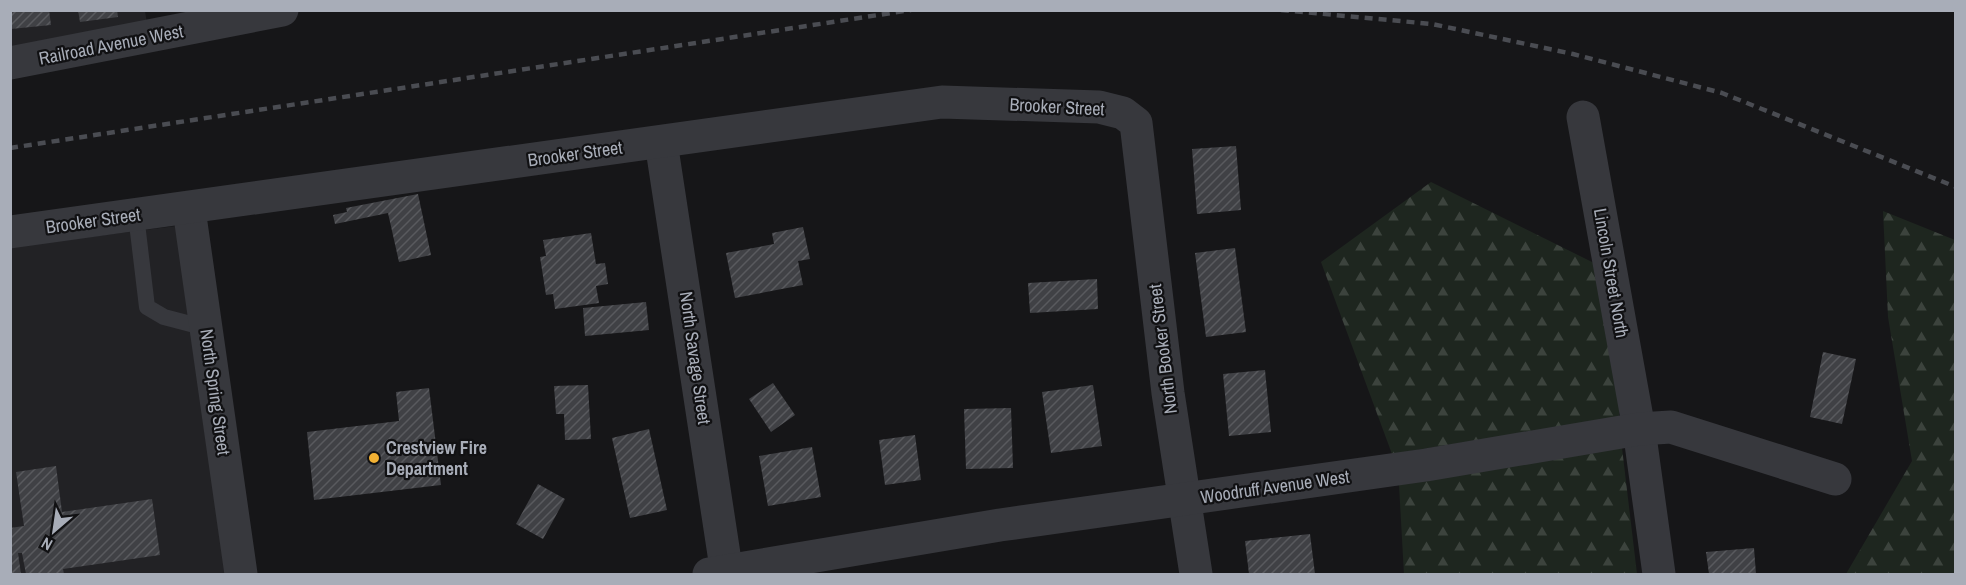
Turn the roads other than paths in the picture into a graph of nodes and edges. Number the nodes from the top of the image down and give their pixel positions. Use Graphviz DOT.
graph roads {
  1 [pos="282,10"];
  2 [pos="162,23"];
  3 [pos="10,63"];
  4 [pos="1583,117"];
  5 [pos="1136,123"];
  6 [pos="661,142"];
  7 [pos="189,209"];
  8 [pos="136,215"];
  9 [pos="10,232"];
  10 [pos="206,328"];
  11 [pos="1639,429"];
  12 [pos="1835,479"];
  13 [pos="1183,501"];
  14 [pos="241,574"];
  15 [pos="721,574"];
  16 [pos="1196,574"];
  17 [pos="1659,574"];
  1 -- 2 [label="street, Railroad Avenue West"];
  2 -- 3 [label="street, Railroad Avenue West"];
  4 -- 11 [label="street, Lincoln Street North"];
  5 -- 6 [label="street, Brooker Street"];
  5 -- 13 [label="street, North Booker Street"];
  6 -- 7 [label="street, Brooker Street"];
  6 -- 15 [label="street, North Savage Street"];
  7 -- 8 [label="street, Brooker Street"];
  7 -- 10 [label="street, North Spring Street"];
  8 -- 9 [label="street, Brooker Street"];
  8 -- 10 [label="lane"];
  10 -- 14 [label="street, North Spring Street"];
  11 -- 12 [label="street, Woodruff Avenue West"];
  11 -- 13 [label="street, Woodruff Avenue West"];
  11 -- 17 [label="street, Lincoln Street North"];
  13 -- 15 [label="street, Woodruff Avenue West"];
  13 -- 16 [label="street, North Booker Street"];
}
